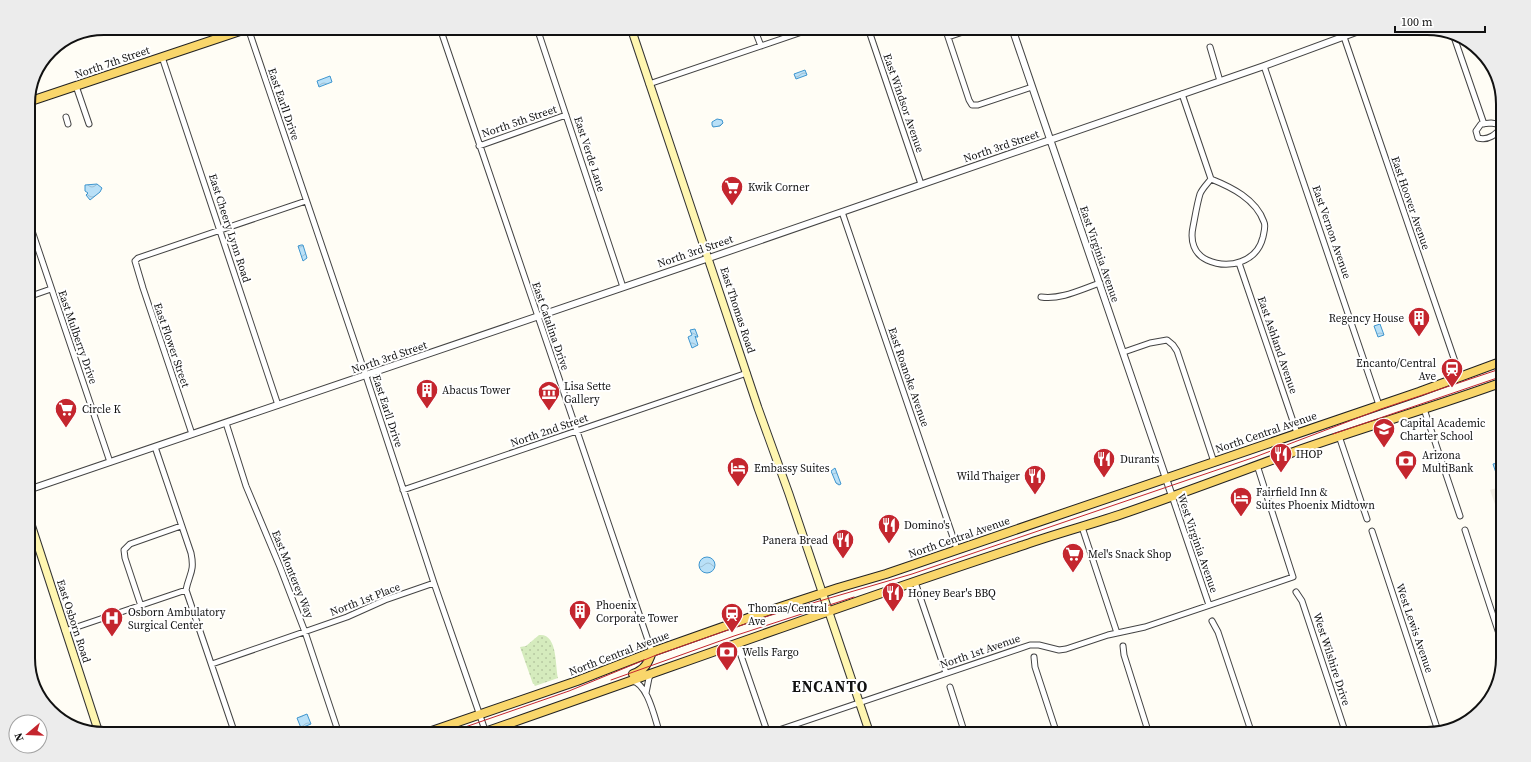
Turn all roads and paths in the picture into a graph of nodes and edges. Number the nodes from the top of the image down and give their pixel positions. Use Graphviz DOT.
graph roads {
  1 [pos="227,35"];
  2 [pos="250,35"];
  3 [pos="442,35"];
  4 [pos="539,35"];
  5 [pos="633,35"];
  6 [pos="757,35"];
  7 [pos="791,35"];
  8 [pos="870,35"];
  9 [pos="954,35"];
  10 [pos="1014,35"];
  11 [pos="1349,35"];
  12 [pos="948,37"];
  13 [pos="1344,37"];
  14 [pos="1456,41"];
  15 [pos="761,46"];
  16 [pos="1210,47"];
  17 [pos="162,57"];
  18 [pos="1264,66"];
  19 [pos="1220,81"];
  20 [pos="649,84"];
  21 [pos="76,86"];
  22 [pos="1032,87"];
  23 [pos="1182,94"];
  24 [pos="35,100"];
  25 [pos="566,115"];
  26 [pos="66,117"];
  27 [pos="68,124"];
  28 [pos="89,124"];
  29 [pos="1484,124"];
  30 [pos="1496,124"];
  31 [pos="1496,133"];
  32 [pos="1050,140"];
  33 [pos="479,146"];
  34 [pos="1211,179"];
  35 [pos="921,184"];
  36 [pos="306,201"];
  37 [pos="842,212"];
  38 [pos="221,231"];
  39 [pos="35,240"];
  40 [pos="708,258"];
  41 [pos="1239,263"];
  42 [pos="1100,283"];
  43 [pos="623,287"];
  44 [pos="51,289"];
  45 [pos="35,295"];
  46 [pos="1041,297"];
  47 [pos="537,316"];
  48 [pos="1124,352"];
  49 [pos="1496,363"];
  50 [pos="747,373"];
  51 [pos="366,376"];
  52 [pos="1460,376"];
  53 [pos="1496,384"];
  54 [pos="1379,404"];
  55 [pos="278,405"];
  56 [pos="1424,409"];
  57 [pos="226,423"];
  58 [pos="576,431"];
  59 [pos="1297,433"];
  60 [pos="192,434"];
  61 [pos="1339,436"];
  62 [pos="155,447"];
  63 [pos="110,462"];
  64 [pos="1214,462"];
  65 [pos="1257,465"];
  66 [pos="1166,479"];
  67 [pos="35,488"];
  68 [pos="1169,488"];
  69 [pos="403,490"];
  70 [pos="1172,496"];
  71 [pos="1460,516"];
  72 [pos="1367,519"];
  73 [pos="181,526"];
  74 [pos="1082,527"];
  75 [pos="1465,530"];
  76 [pos="1372,531"];
  77 [pos="35,537"];
  78 [pos="957,549"];
  79 [pos="916,582"];
  80 [pos="434,583"];
  81 [pos="186,590"];
  82 [pos="1296,592"];
  83 [pos="824,596"];
  84 [pos="1209,604"];
  85 [pos="141,606"];
  86 [pos="829,612"];
  87 [pos="1212,621"];
  88 [pos="1496,625"];
  89 [pos="65,631"];
  90 [pos="305,632"];
  91 [pos="1117,633"];
  92 [pos="737,644"];
  93 [pos="1124,646"];
  94 [pos="652,652"];
  95 [pos="1034,657"];
  96 [pos="212,664"];
  97 [pos="652,672"];
  98 [pos="946,673"];
  99 [pos="628,681"];
  100 [pos="950,687"];
  101 [pos="607,689"];
  102 [pos="646,693"];
  103 [pos="860,702"];
  104 [pos="479,715"];
  105 [pos="97,726"];
  106 [pos="1437,726"];
  107 [pos="233,727"];
  108 [pos="337,727"];
  109 [pos="444,727"];
  110 [pos="482,727"];
  111 [pos="500,727"];
  112 [pos="658,727"];
  113 [pos="765,727"];
  114 [pos="787,727"];
  115 [pos="868,727"];
  116 [pos="963,727"];
  117 [pos="1056,727"];
  118 [pos="1147,727"];
  119 [pos="1250,727"];
  120 [pos="1344,727"];
  1 -- 17 [label="main road, North 7th Street"];
  2 -- 36 [label="street, East Earll Drive"];
  3 -- 33 [label="street, East Catalina Drive"];
  4 -- 25 [label="street, East Verde Lane"];
  5 -- 20 [label="main road, East Thomas Road"];
  6 -- 15 [label="street"];
  7 -- 15 [label="street"];
  8 -- 35 [label="street, East Windsor Avenue"];
  9 -- 12 [label="street"];
  10 -- 22 [label="street, East Virginia Avenue"];
  11 -- 13 [label="street, North 3rd Street"];
  12 -- 22 [label="street"];
  13 -- 18 [label="street, North 3rd Street"];
  13 -- 52 [label="street, East Hoover Avenue"];
  14 -- 29 [label="street"];
  15 -- 20 [label="street"];
  16 -- 19 [label="street"];
  17 -- 21 [label="main road, North 7th Street"];
  17 -- 38 [label="street, East Cheery Lynn Road"];
  18 -- 19 [label="street, North 3rd Street"];
  18 -- 54 [label="street, East Vernon Avenue"];
  19 -- 23 [label="street, North 3rd Street"];
  20 -- 40 [label="main road, East Thomas Road"];
  21 -- 24 [label="main road, North 7th Street"];
  21 -- 28 [label="street"];
  22 -- 32 [label="street, East Virginia Avenue"];
  23 -- 32 [label="street, North 3rd Street"];
  23 -- 34 [label="street"];
  25 -- 33 [label="street, North 5th Street"];
  25 -- 43 [label="street, East Verde Lane"];
  26 -- 27 [label="street"];
  29 -- 30 [label="street"];
  29 -- 31 [label="street"];
  32 -- 35 [label="street, North 3rd Street"];
  32 -- 42 [label="street, East Virginia Avenue"];
  33 -- 47 [label="street, East Catalina Drive"];
  34 -- 41 [label="street"];
  34 -- 41 [label="street"];
  35 -- 37 [label="street, North 3rd Street"];
  36 -- 38 [label="street"];
  36 -- 51 [label="street, East Earll Drive"];
  37 -- 40 [label="street, North 3rd Street"];
  37 -- 78 [label="street, East Roanoke Avenue"];
  38 -- 55 [label="street, East Cheery Lynn Road"];
  38 -- 60 [label="street, East Flower Street"];
  39 -- 44 [label="street, East Mulberry Drive"];
  40 -- 43 [label="street, North 3rd Street"];
  40 -- 50 [label="main road, East Thomas Road"];
  41 -- 59 [label="street, East Ashland Avenue"];
  42 -- 46 [label="street"];
  42 -- 48 [label="street, East Virginia Avenue"];
  43 -- 47 [label="street, North 3rd Street"];
  44 -- 45 [label="street"];
  44 -- 63 [label="street, East Mulberry Drive"];
  47 -- 51 [label="street, North 3rd Street"];
  47 -- 58 [label="street, East Catalina Drive"];
  48 -- 64 [label="street"];
  48 -- 66 [label="street, East Virginia Avenue"];
  49 -- 52 [label="main road, North Central Avenue"];
  50 -- 58 [label="street, North 2nd Street"];
  50 -- 83 [label="main road, East Thomas Road"];
  51 -- 55 [label="street, North 3rd Street"];
  51 -- 69 [label="street, East Earll Drive"];
  52 -- 54 [label="main road, North Central Avenue"];
  53 -- 56 [label="main road"];
  54 -- 59 [label="main road, North Central Avenue"];
  55 -- 57 [label="street, North 3rd Street"];
  56 -- 61 [label="main road"];
  56 -- 71 [label="street"];
  57 -- 60 [label="street, North 3rd Street"];
  57 -- 90 [label="street, East Monterey Way"];
  58 -- 69 [label="street, North 2nd Street"];
  58 -- 94 [label="street, East Catalina Drive"];
  59 -- 64 [label="main road, North Central Avenue"];
  60 -- 62 [label="street, North 3rd Street"];
  61 -- 65 [label="main road"];
  61 -- 72 [label="street"];
  62 -- 63 [label="street, North 3rd Street"];
  62 -- 73 [label="street"];
  63 -- 67 [label="street, North 3rd Street"];
  64 -- 66 [label="main road, North Central Avenue"];
  65 -- 70 [label="main road"];
  65 -- 84 [label="street, North 1st Avenue"];
  66 -- 68 [label="street, East Virginia Avenue"];
  66 -- 78 [label="main road, North Central Avenue"];
  68 -- 70 [label="street, West Virginia Avenue"];
  69 -- 80 [label="street, East Earll Drive"];
  70 -- 74 [label="main road"];
  70 -- 84 [label="street, West Virginia Avenue"];
  73 -- 81 [label="street"];
  73 -- 85 [label="street"];
  74 -- 79 [label="main road"];
  74 -- 91 [label="street"];
  75 -- 88 [label="street"];
  76 -- 106 [label="street, West Lewis Avenue"];
  77 -- 89 [label="main road, East Osborn Road"];
  78 -- 83 [label="main road, North Central Avenue"];
  79 -- 86 [label="main road"];
  79 -- 98 [label="street"];
  80 -- 90 [label="street, North 1st Place"];
  80 -- 104 [label="street, East Earll Drive"];
  81 -- 85 [label="street"];
  81 -- 96 [label="street"];
  82 -- 120 [label="street, West Wilshire Drive"];
  83 -- 86 [label="main road, East Thomas Road"];
  83 -- 94 [label="main road, North Central Avenue"];
  84 -- 91 [label="street, North 1st Avenue"];
  85 -- 89 [label="street"];
  86 -- 92 [label="main road"];
  86 -- 103 [label="main road, East Thomas Road"];
  87 -- 119 [label="street"];
  89 -- 105 [label="main road, East Osborn Road"];
  90 -- 96 [label="street, North 1st Place"];
  90 -- 108 [label="street, East Monterey Way"];
  91 -- 98 [label="street, North 1st Avenue"];
  92 -- 97 [label="main road"];
  92 -- 113 [label="street"];
  93 -- 118 [label="street"];
  94 -- 101 [label="main road"];
  94 -- 104 [label="main road, North Central Avenue"];
  95 -- 117 [label="street"];
  96 -- 107 [label="street"];
  97 -- 99 [label="main road"];
  97 -- 102 [label="street"];
  98 -- 103 [label="street, North 1st Avenue"];
  99 -- 101 [label="main road"];
  99 -- 102 [label="street"];
  100 -- 116 [label="street"];
  101 -- 111 [label="main road"];
  102 -- 112 [label="street"];
  103 -- 114 [label="street, North 1st Avenue"];
  103 -- 115 [label="main road, East Thomas Road"];
  104 -- 109 [label="main road, North Central Avenue"];
  104 -- 110 [label="street, East Earll Drive"];
}
